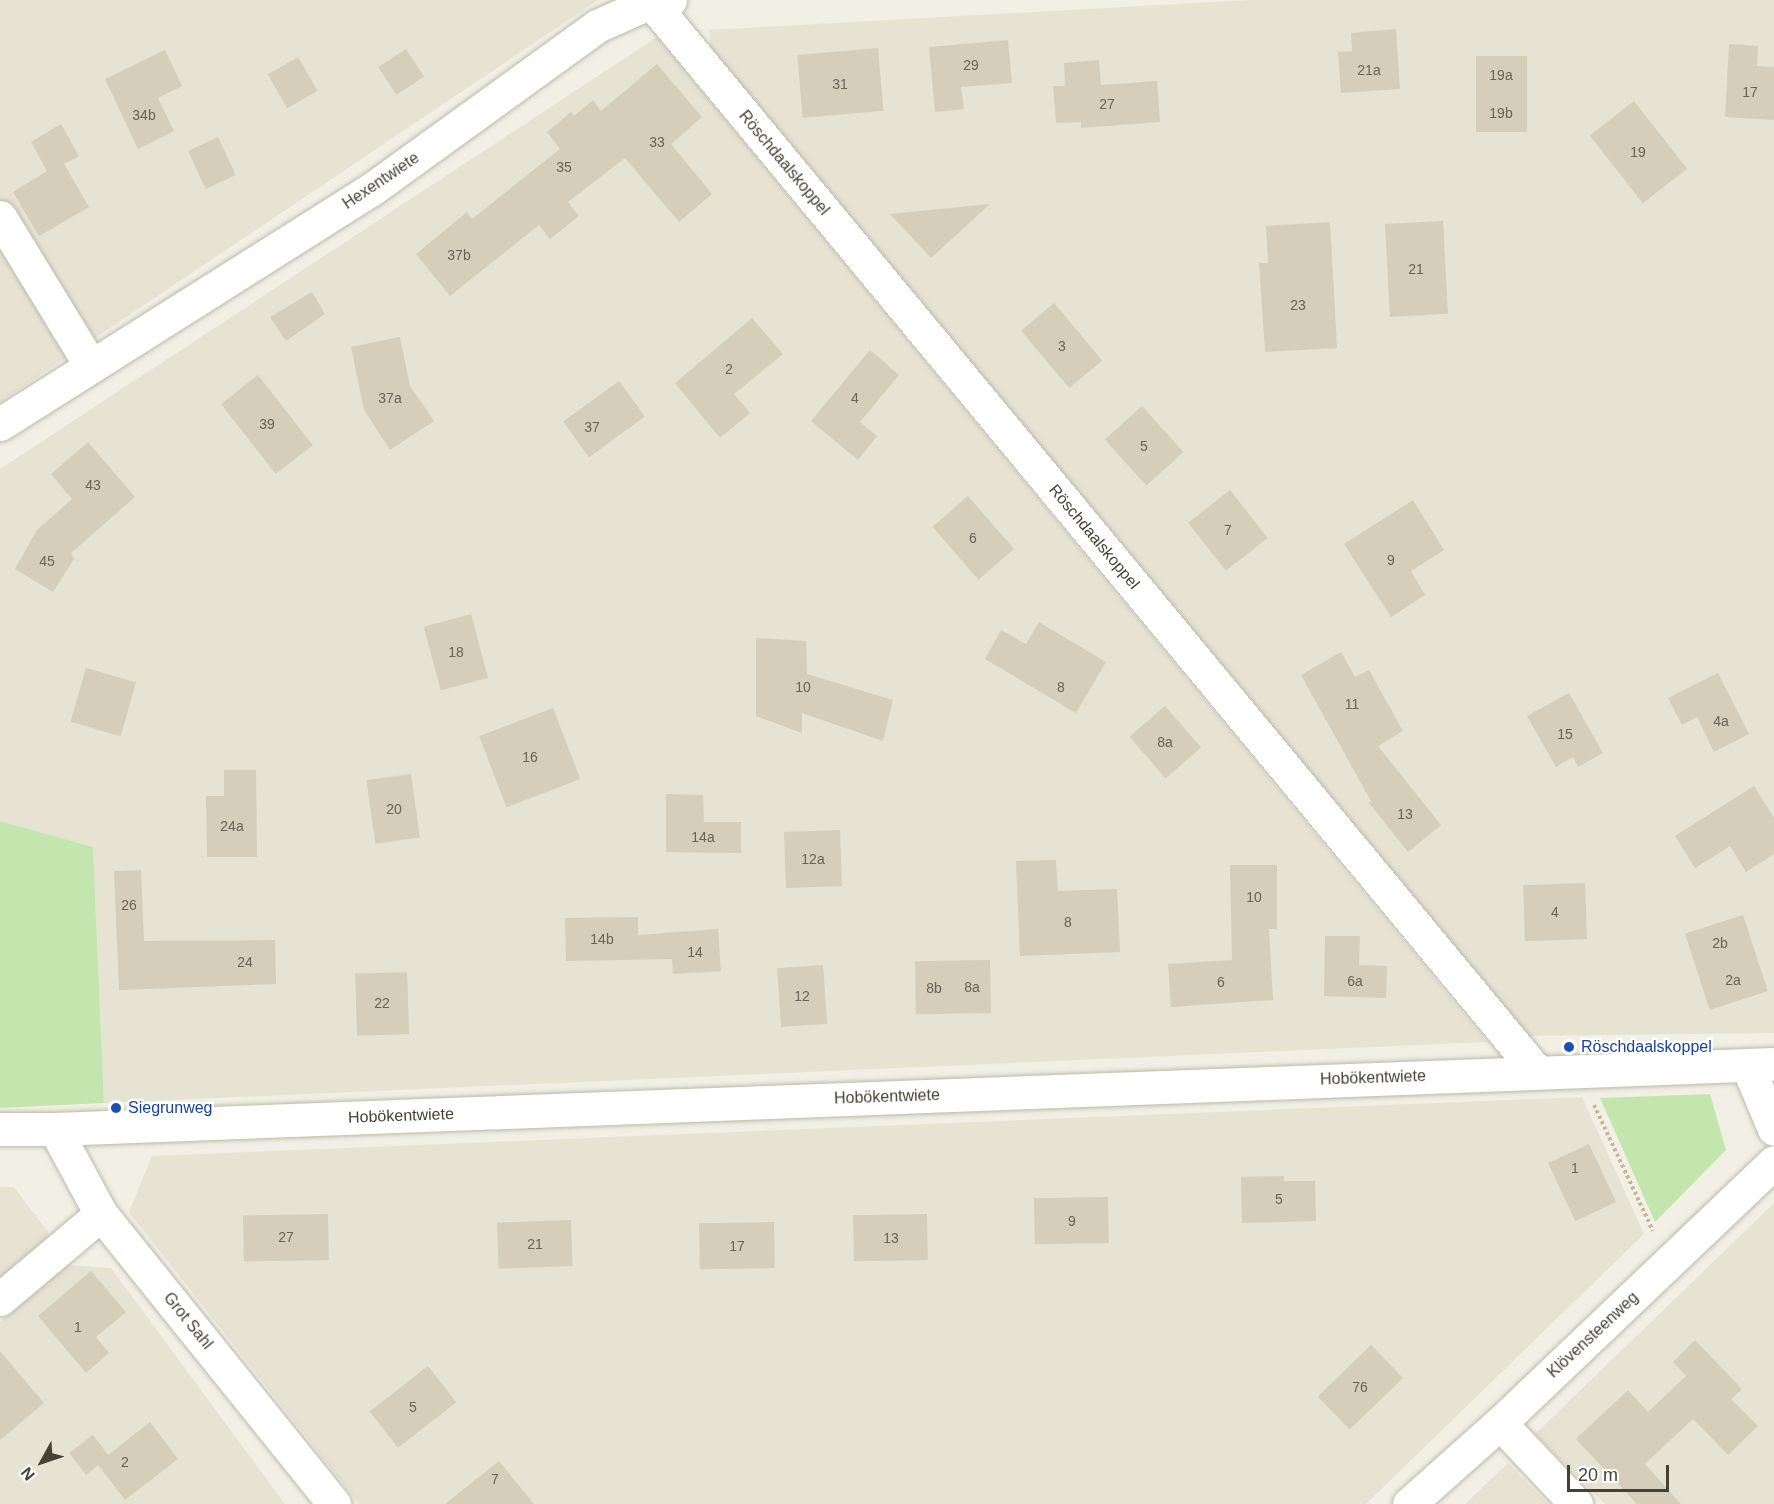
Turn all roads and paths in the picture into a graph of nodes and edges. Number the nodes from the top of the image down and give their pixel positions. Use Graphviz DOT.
graph roads {
  1 [pos="661,1"];
  2 [pos="0,217"];
  3 [pos="91,366"];
  4 [pos="0,424"];
  5 [pos="1761,1065"];
  6 [pos="1598,1069"];
  7 [pos="1537,1072"];
  8 [pos="0,1129"];
  9 [pos="55,1129"];
  10 [pos="1774,1129"];
  11 [pos="1774,1162"];
  12 [pos="101,1214"];
  13 [pos="1676,1257"];
  14 [pos="0,1299"];
  15 [pos="1500,1423"];
  16 [pos="334,1504"];
  17 [pos="1409,1504"];
  18 [pos="1576,1504"];
  1 -- 3 [label="street, Hexentwiete"];
  1 -- 7 [label="street, Röschdaalskoppel"];
  2 -- 3 [label="street"];
  3 -- 4 [label="street, Hexentwiete"];
  5 -- 6 [label="street, Hobökentwiete"];
  5 -- 10 [label="street"];
  6 -- 7 [label="street, Hobökentwiete"];
  6 -- 13 [label="path"];
  7 -- 9 [label="street, Hobökentwiete"];
  8 -- 9 [label="street, Hobökentwiete"];
  9 -- 12 [label="street, Grot Sahl"];
  11 -- 13 [label="street, Klövensteenweg"];
  12 -- 14 [label="street"];
  12 -- 16 [label="street, Grot Sahl"];
  13 -- 15 [label="street, Klövensteenweg"];
  15 -- 17 [label="street, Klövensteenweg"];
  15 -- 18 [label="street"];
}
